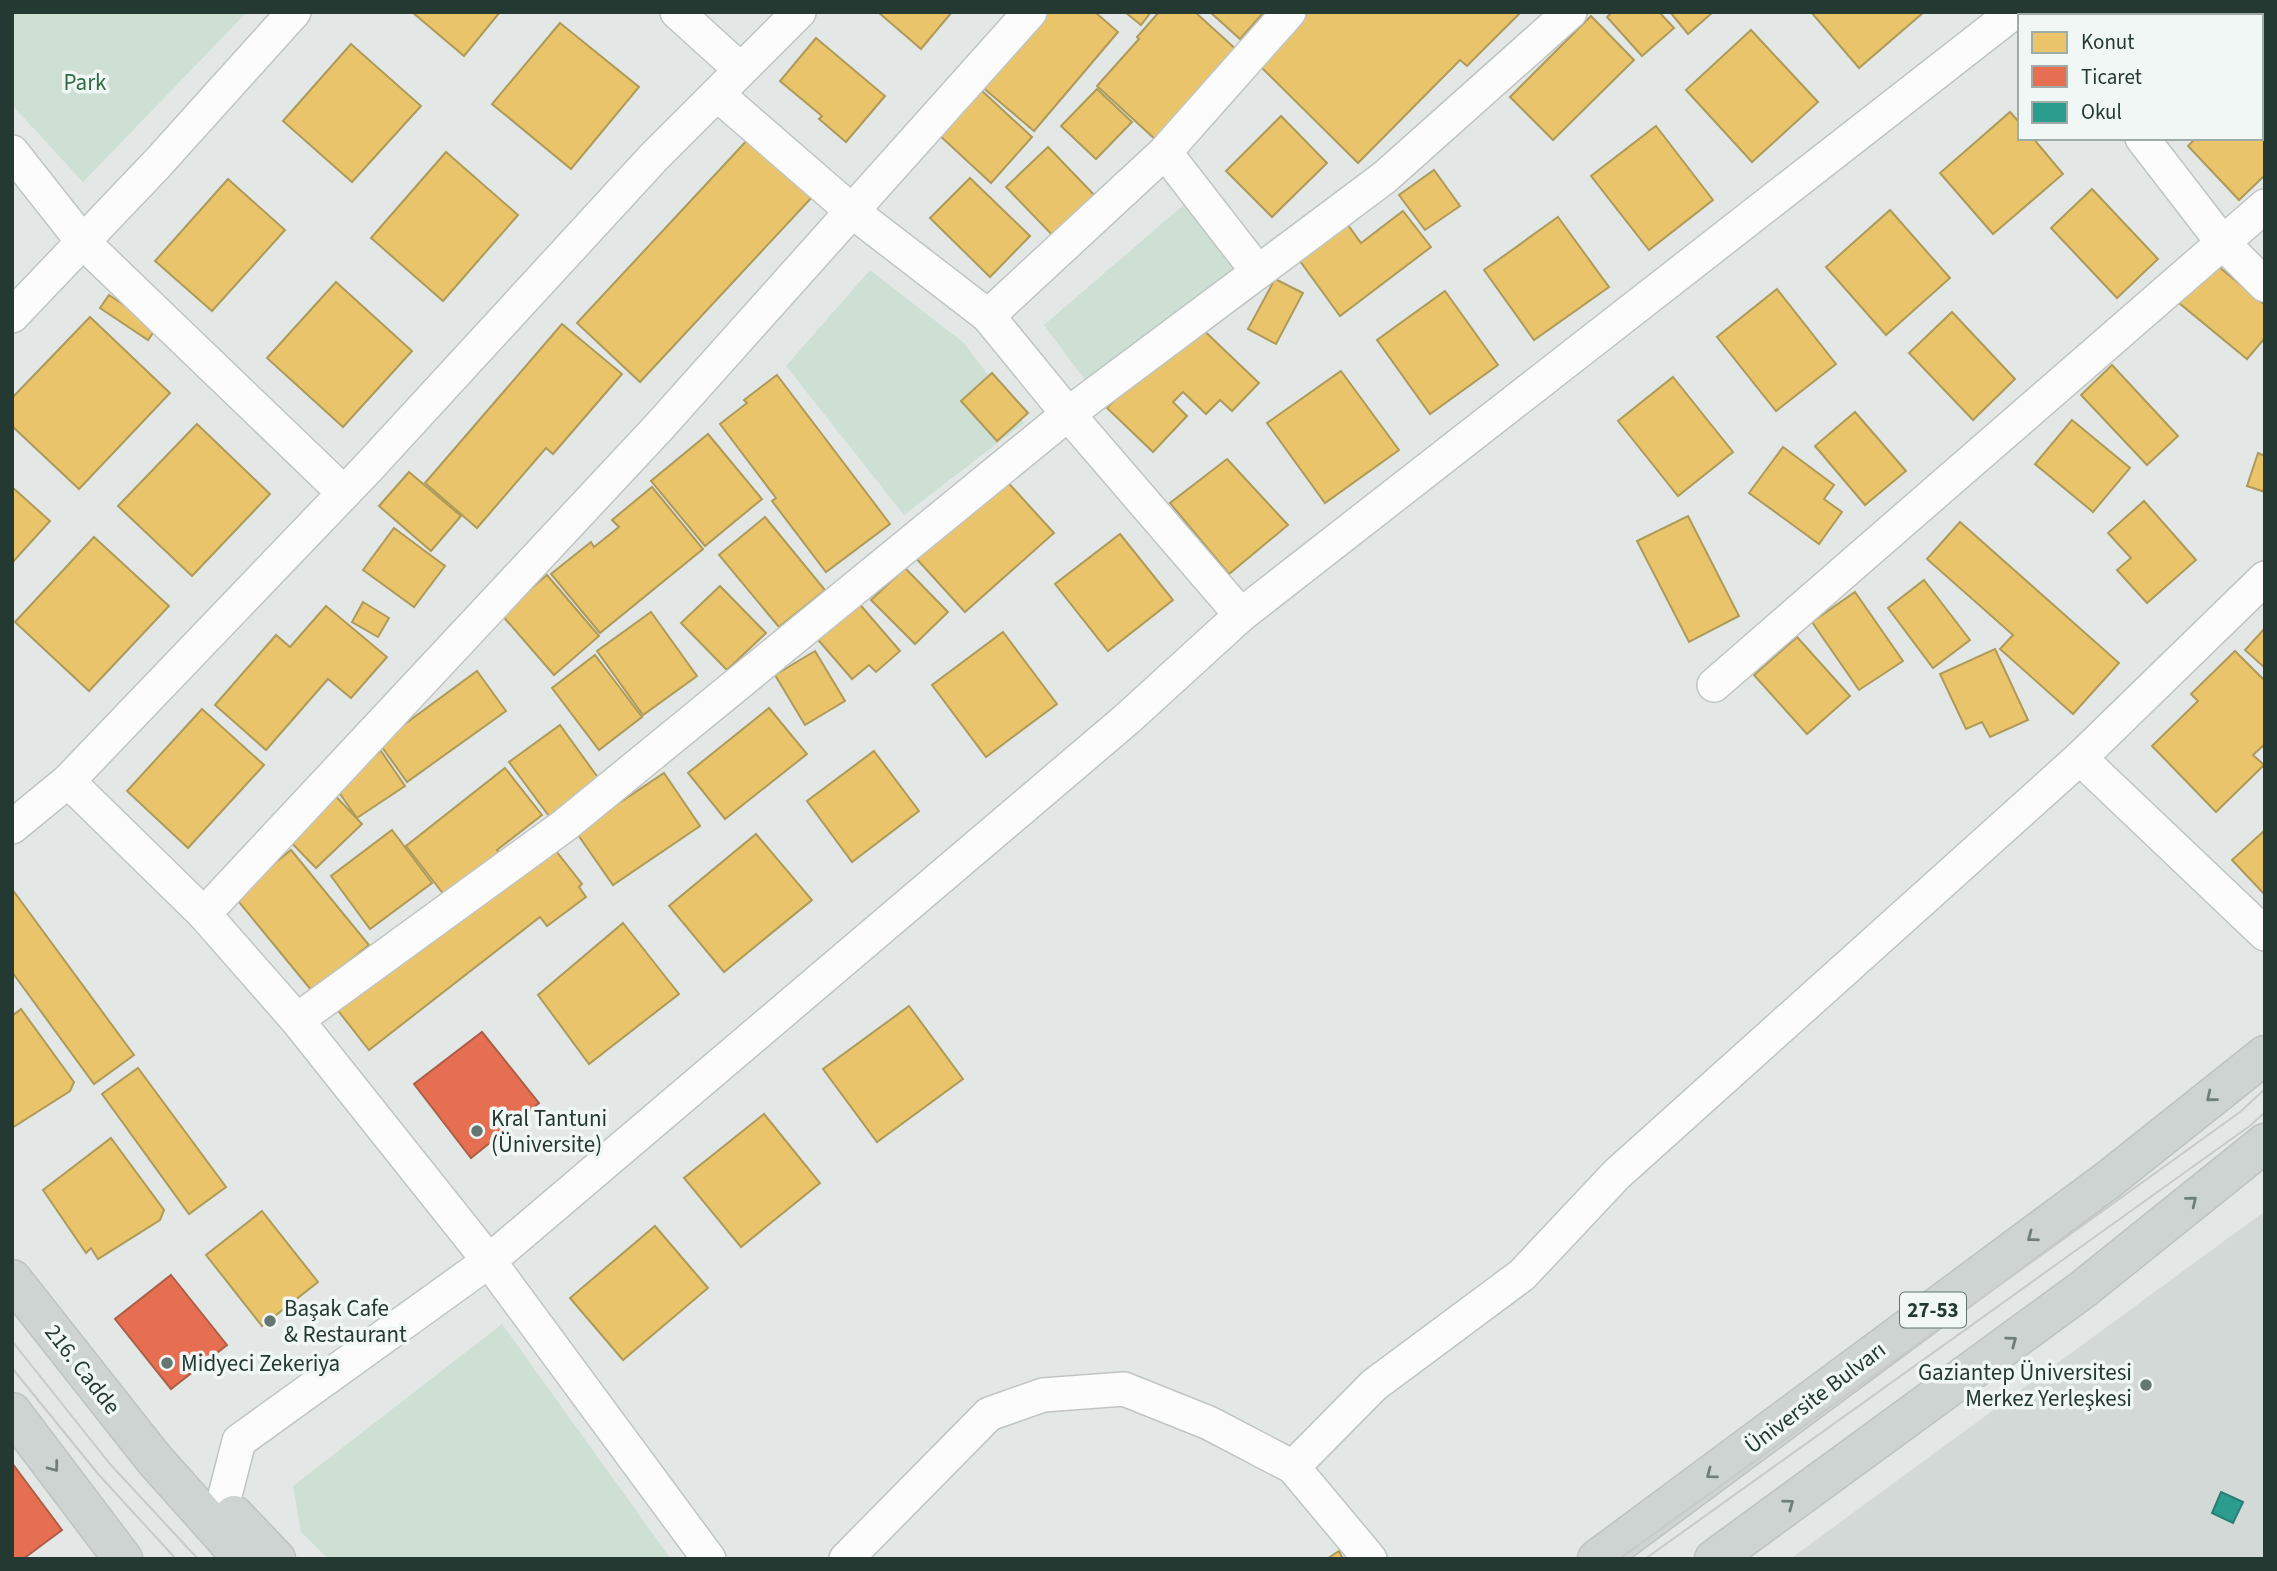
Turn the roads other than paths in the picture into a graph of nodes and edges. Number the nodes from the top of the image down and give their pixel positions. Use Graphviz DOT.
graph roads {
  1 [pos="294,12"];
  2 [pos="677,12"];
  3 [pos="799,12"];
  4 [pos="1030,12"];
  5 [pos="1289,12"];
  6 [pos="1570,12"];
  7 [pos="2014,12"];
  8 [pos="741,71"];
  9 [pos="717,94"];
  10 [pos="2144,140"];
  11 [pos="12,152"];
  12 [pos="1165,152"];
  13 [pos="2265,206"];
  14 [pos="853,212"];
  15 [pos="83,242"];
  16 [pos="2223,243"];
  17 [pos="1258,272"];
  18 [pos="2265,285"];
  19 [pos="12,316"];
  20 [pos="988,316"];
  21 [pos="1069,414"];
  22 [pos="344,493"];
  23 [pos="2265,578"];
  24 [pos="1241,615"];
  25 [pos="1714,685"];
  26 [pos="2080,758"];
  27 [pos="68,781"];
  28 [pos="12,827"];
  29 [pos="204,914"];
  30 [pos="2265,934"];
  31 [pos="297,1020"];
  32 [pos="2265,1055"];
  33 [pos="2265,1143"];
  34 [pos="489,1261"];
  35 [pos="12,1279"];
  36 [pos="12,1412"];
  37 [pos="154,1458"];
  38 [pos="1293,1467"];
  39 [pos="223,1503"];
  40 [pos="122,1558"];
  41 [pos="243,1559"];
  42 [pos="276,1559"];
  43 [pos="709,1559"];
  44 [pos="846,1559"];
  45 [pos="1370,1559"];
  46 [pos="1597,1559"];
  47 [pos="1714,1559"];
  1 -- 15 [label="street"];
  2 -- 8 [label="street"];
  3 -- 8 [label="street"];
  4 -- 14 [label="street"];
  5 -- 12 [label="street"];
  6 -- 17 [label="street"];
  7 -- 24 [label="street"];
  8 -- 9 [label="street"];
  9 -- 14 [label="street"];
  9 -- 22 [label="street"];
  10 -- 16 [label="street"];
  11 -- 15 [label="street"];
  12 -- 17 [label="street"];
  12 -- 20 [label="street"];
  13 -- 16 [label="street"];
  14 -- 20 [label="street"];
  14 -- 29 [label="street"];
  15 -- 19 [label="street"];
  15 -- 22 [label="street"];
  16 -- 18 [label="street"];
  16 -- 25 [label="street"];
  17 -- 21 [label="street"];
  20 -- 21 [label="street"];
  21 -- 24 [label="street"];
  21 -- 31 [label="street"];
  22 -- 27 [label="street"];
  23 -- 26 [label="street"];
  24 -- 34 [label="street"];
  26 -- 30 [label="street"];
  26 -- 38 [label="street"];
  27 -- 28 [label="street"];
  27 -- 29 [label="street"];
  29 -- 31 [label="street"];
  31 -- 34 [label="street"];
  32 -- 46 [label="main road, Üniversite Bulvarı / 27-53, one-way"];
  47 -- 33 [label="main road, one-way"];
  34 -- 39 [label="street"];
  34 -- 43 [label="street"];
  35 -- 37 [label="main road, 216. Cadde"];
  36 -- 40 [label="main road, one-way"];
  37 -- 39 [label="main road"];
  37 -- 41 [label="main road, 216. Cadde"];
  38 -- 44 [label="street"];
  38 -- 45 [label="street"];
  39 -- 42 [label="main road"];
}
